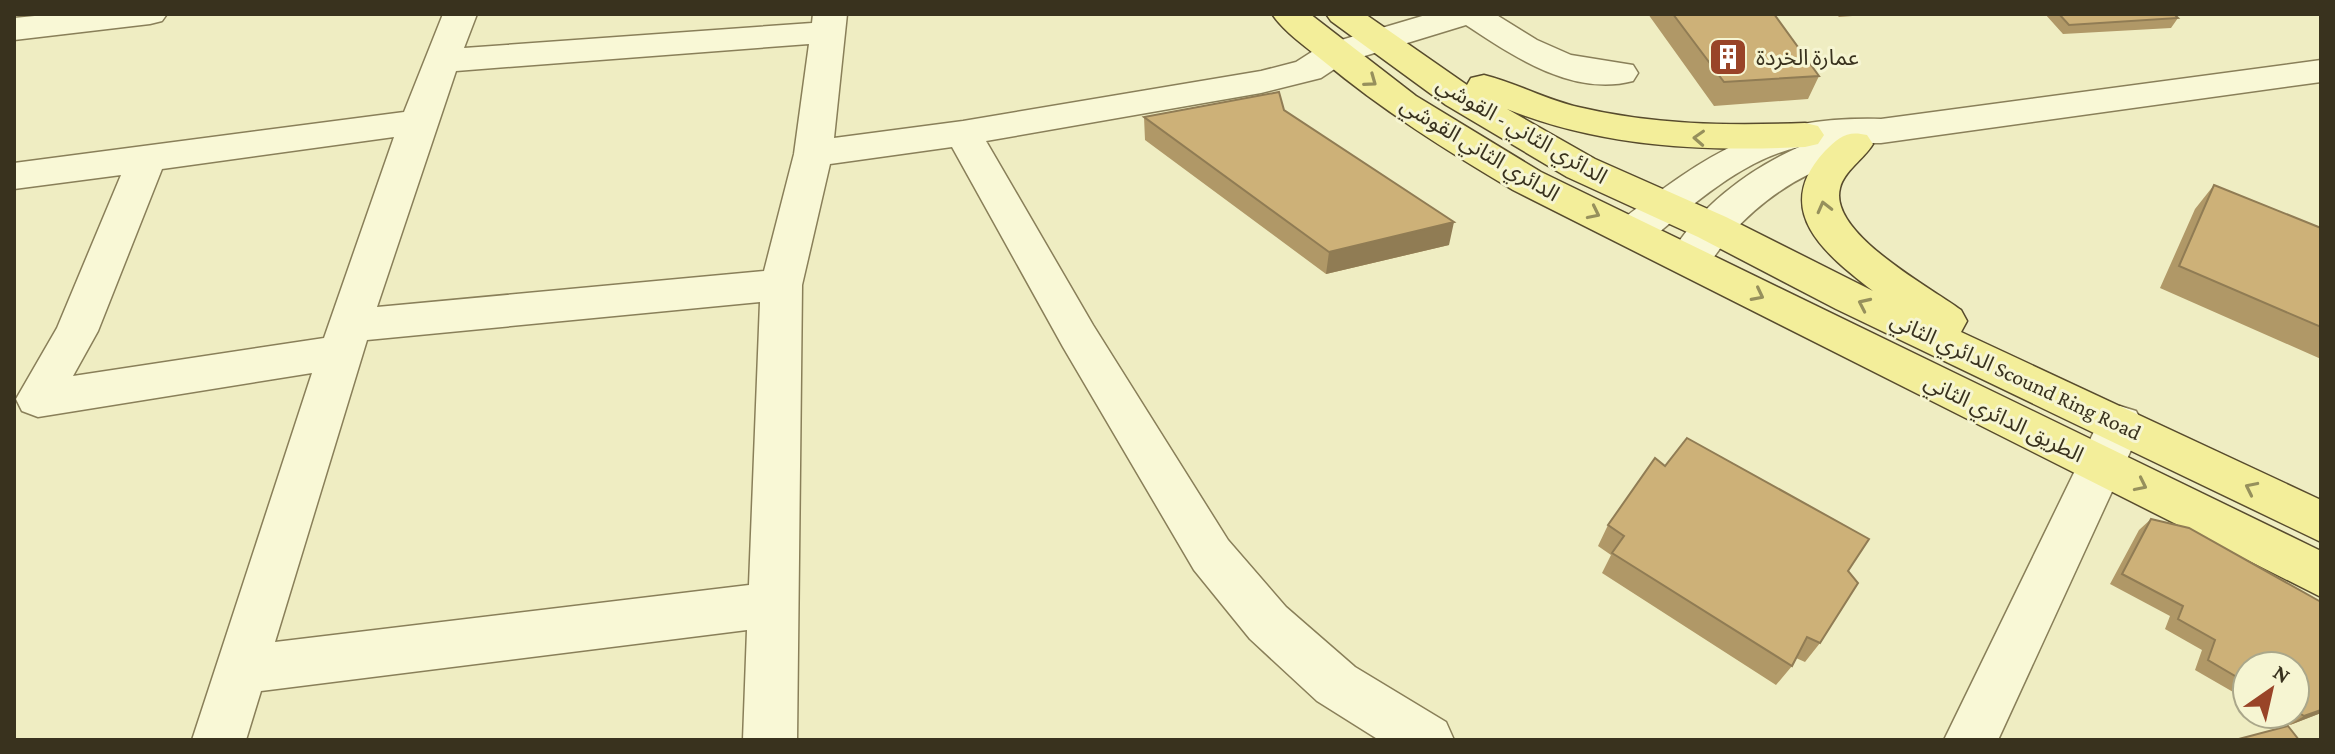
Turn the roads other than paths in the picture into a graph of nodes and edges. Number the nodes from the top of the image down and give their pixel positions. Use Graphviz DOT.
graph roads {
  1 [pos="150,14"];
  2 [pos="460,14"];
  3 [pos="1289,14"];
  4 [pos="1343,14"];
  5 [pos="1469,14"];
  6 [pos="1423,20"];
  7 [pos="830,23"];
  8 [pos="14,29"];
  9 [pos="1382,41"];
  10 [pos="1333,54"];
  11 [pos="441,61"];
  12 [pos="2321,71"];
  13 [pos="1620,73"];
  14 [pos="418,122"];
  15 [pos="963,133"];
  16 [pos="1805,135"];
  17 [pos="1868,137"];
  18 [pos="813,154"];
  19 [pos="147,158"];
  20 [pos="14,176"];
  21 [pos="1665,207"];
  22 [pos="1633,232"];
  23 [pos="1700,243"];
  24 [pos="781,285"];
  25 [pos="346,338"];
  26 [pos="2003,368"];
  27 [pos="26,400"];
  28 [pos="2109,444"];
  29 [pos="2321,522"];
  30 [pos="2321,575"];
  31 [pos="774,604"];
  32 [pos="241,670"];
  33 [pos="1408,735"];
  34 [pos="219,740"];
  35 [pos="770,740"];
  36 [pos="1971,740"];
  1 -- 8 [label="street"];
  2 -- 11 [label="street"];
  3 -- 10 [label="main road, الدائري الثاني القوشي"];
  4 -- 9 [label="main road, الدائري الثاني - القوشي"];
  5 -- 6 [label="street"];
  5 -- 13 [label="street"];
  6 -- 9 [label="street"];
  7 -- 11 [label="street"];
  7 -- 18 [label="street"];
  9 -- 10 [label="street"];
  16 -- 9 [label="main road, one-way"];
  9 -- 21 [label="main road, الدائري الثاني - القوشي"];
  10 -- 15 [label="street"];
  10 -- 22 [label="main road, الدائري الثاني القوشي, one-way"];
  11 -- 14 [label="street"];
  12 -- 17 [label="street"];
  14 -- 19 [label="street"];
  14 -- 25 [label="street"];
  15 -- 18 [label="street"];
  15 -- 33 [label="street"];
  16 -- 17 [label="street"];
  16 -- 21 [label="street"];
  17 -- 23 [label="street"];
  26 -- 17 [label="main road, one-way"];
  18 -- 24 [label="street"];
  19 -- 20 [label="street"];
  19 -- 27 [label="street"];
  21 -- 22 [label="street"];
  21 -- 23 [label="main road, الدائري الثاني - القوشي"];
  22 -- 23 [label="main road, الدائري الثاني القوشي"];
  26 -- 23 [label="main road, الدائري الثاني Scound Ring Road, one-way"];
  23 -- 28 [label="main road, الطريق الدائري الثاني, one-way"];
  24 -- 25 [label="street"];
  24 -- 31 [label="street"];
  25 -- 27 [label="street"];
  25 -- 32 [label="street"];
  26 -- 28 [label="main road, الدائري الثاني Scound Ring Road"];
  29 -- 28 [label="main road, الدائري الثاني Scound Ring Road, one-way"];
  28 -- 30 [label="main road, الطريق الدائري الثاني, one-way"];
  28 -- 36 [label="street"];
  31 -- 32 [label="street"];
  31 -- 35 [label="street"];
  32 -- 34 [label="street"];
}
